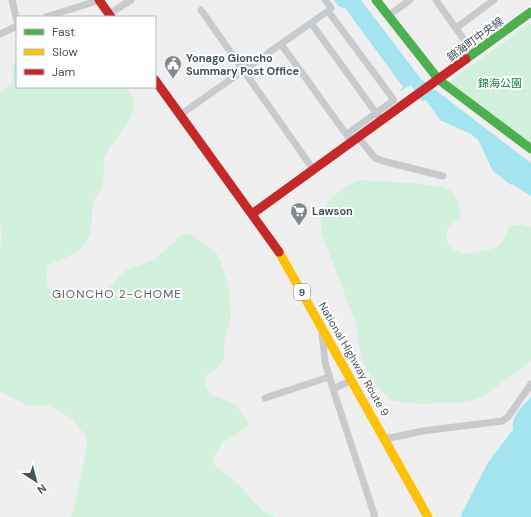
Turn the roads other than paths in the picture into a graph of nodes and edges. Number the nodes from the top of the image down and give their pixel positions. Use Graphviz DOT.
graph roads {
  1 [pos="12,0"];
  2 [pos="100,0"];
  3 [pos="131,0"];
  4 [pos="325,0"];
  5 [pos="376,0"];
  6 [pos="410,0"];
  7 [pos="436,0"];
  8 [pos="494,0"];
  9 [pos="201,10"];
  10 [pos="328,11"];
  11 [pos="531,12"];
  12 [pos="16,16"];
  13 [pos="49,16"];
  14 [pos="110,16"];
  15 [pos="388,16"];
  16 [pos="311,23"];
  17 [pos="16,26"];
  18 [pos="456,28"];
  19 [pos="0,34"];
  20 [pos="281,44"];
  21 [pos="474,54"];
  22 [pos="243,70"];
  23 [pos="156,81"];
  24 [pos="435,82"];
  25 [pos="180,115"];
  26 [pos="378,117"];
  27 [pos="352,138"];
  28 [pos="531,149"];
  29 [pos="313,169"];
  30 [pos="443,176"];
  31 [pos="252,214"];
  32 [pos="323,329"];
  33 [pos="329,377"];
  34 [pos="352,380"];
  35 [pos="531,384"];
  36 [pos="333,389"];
  37 [pos="265,398"];
  38 [pos="385,439"];
  39 [pos="375,517"];
  40 [pos="428,517"];
  1 -- 12 [label="street"];
  2 -- 13 [label="street"];
  2 -- 14 [label="main road"];
  3 -- 14 [label="street"];
  4 -- 10 [label="street"];
  5 -- 15 [label="main road"];
  6 -- 15 [label="street"];
  7 -- 18 [label="street"];
  8 -- 18 [label="street"];
  9 -- 22 [label="street"];
  10 -- 16 [label="street"];
  10 -- 26 [label="street"];
  11 -- 21 [label="main road, 錦海町中央線"];
  15 -- 24 [label="main road"];
  16 -- 20 [label="street"];
  16 -- 26 [label="street"];
  17 -- 19 [label="street"];
  18 -- 21 [label="street"];
  20 -- 22 [label="street"];
  20 -- 27 [label="street"];
  21 -- 24 [label="main road, 錦海町中央線"];
  22 -- 25 [label="street"];
  22 -- 29 [label="street"];
  23 -- 25 [label="main road, National Highway Route 9 / 9"];
  24 -- 26 [label="main road, 錦海町中央線"];
  24 -- 28 [label="main road"];
  25 -- 31 [label="main road, National Highway Route 9 / 9"];
  26 -- 27 [label="main road, 錦海町中央線"];
  27 -- 29 [label="main road, 錦海町中央線"];
  27 -- 30 [label="street"];
  29 -- 31 [label="main road, 錦海町中央線"];
  31 -- 32 [label="main road, National Highway Route 9 / 9"];
  32 -- 33 [label="street"];
  32 -- 34 [label="main road, National Highway Route 9 / 9"];
  33 -- 36 [label="street"];
  33 -- 37 [label="street"];
  34 -- 36 [label="street"];
  34 -- 38 [label="main road, National Highway Route 9 / 9"];
  35 -- 38 [label="street"];
  36 -- 39 [label="street"];
  38 -- 40 [label="main road, National Highway Route 9 / 9"];
}
